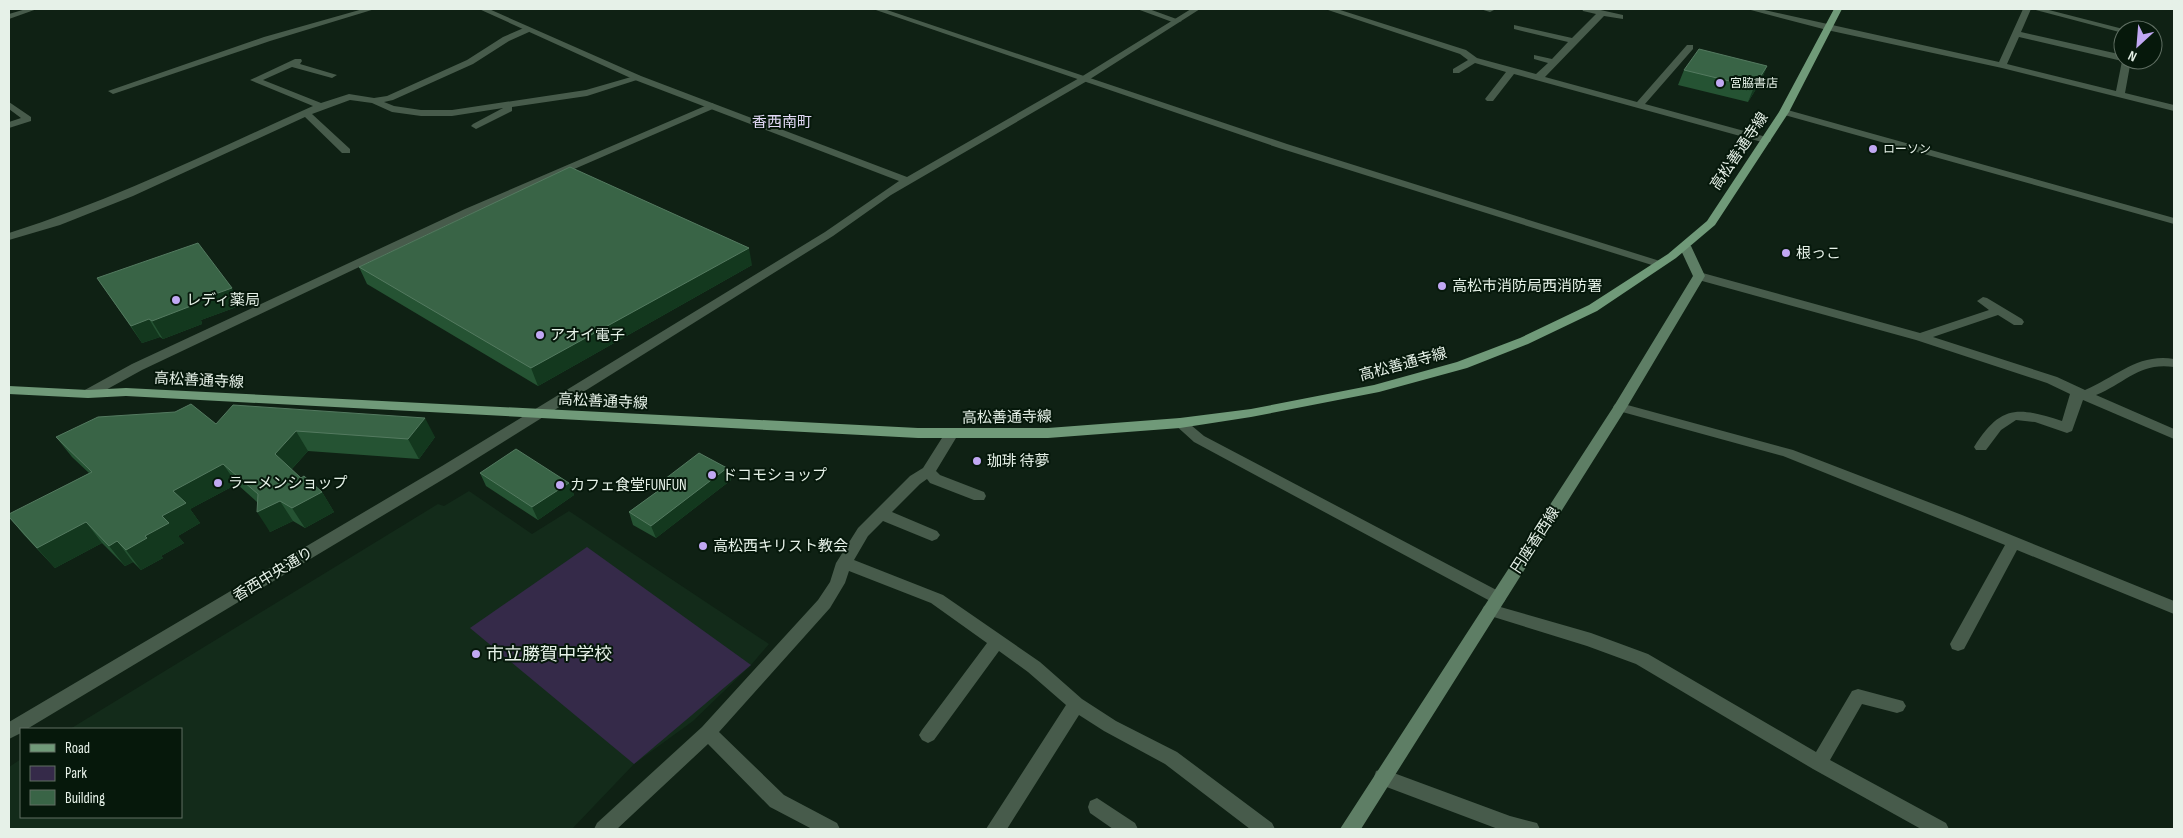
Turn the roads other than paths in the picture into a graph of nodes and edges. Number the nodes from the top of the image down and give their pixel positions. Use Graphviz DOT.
graph roads {
  1 [pos="33,9"];
  2 [pos="371,9"];
  3 [pos="483,9"];
  4 [pos="876,9"];
  5 [pos="1141,9"];
  6 [pos="1196,9"];
  7 [pos="1330,9"];
  8 [pos="1586,9"];
  9 [pos="1751,9"];
  10 [pos="1838,9"];
  11 [pos="2027,9"];
  12 [pos="2036,9"];
  13 [pos="1602,13"];
  14 [pos="9,17"];
  15 [pos="1620,17"];
  16 [pos="1178,22"];
  17 [pos="1517,26"];
  18 [pos="1826,27"];
  19 [pos="2113,28"];
  20 [pos="526,30"];
  21 [pos="2016,34"];
  22 [pos="1574,41"];
  23 [pos="1690,47"];
  24 [pos="2113,56"];
  25 [pos="1537,58"];
  26 [pos="1474,60"];
  27 [pos="1554,62"];
  28 [pos="2002,65"];
  29 [pos="1511,70"];
  30 [pos="2125,70"];
  31 [pos="1456,72"];
  32 [pos="332,75"];
  33 [pos="638,78"];
  34 [pos="1538,78"];
  35 [pos="1084,79"];
  36 [pos="113,91"];
  37 [pos="2120,94"];
  38 [pos="1490,99"];
  39 [pos="374,101"];
  40 [pos="518,104"];
  41 [pos="9,105"];
  42 [pos="321,106"];
  43 [pos="712,106"];
  44 [pos="1638,106"];
  45 [pos="2174,108"];
  46 [pos="1784,112"];
  47 [pos="306,113"];
  48 [pos="9,125"];
  49 [pos="476,126"];
  50 [pos="1766,140"];
  51 [pos="346,151"];
  52 [pos="908,181"];
  53 [pos="2174,221"];
  54 [pos="9,237"];
  55 [pos="1685,246"];
  56 [pos="1659,264"];
  57 [pos="1699,276"];
  58 [pos="1983,301"];
  59 [pos="1999,311"];
  60 [pos="2018,322"];
  61 [pos="1920,337"];
  62 [pos="2174,363"];
  63 [pos="9,390"];
  64 [pos="88,394"];
  65 [pos="2088,396"];
  66 [pos="1620,407"];
  67 [pos="535,414"];
  68 [pos="1180,423"];
  69 [pos="952,433"];
  70 [pos="2174,434"];
  71 [pos="1981,447"];
  72 [pos="928,472"];
  73 [pos="978,496"];
  74 [pos="882,514"];
  75 [pos="932,535"];
  76 [pos="2014,542"];
  77 [pos="844,563"];
  78 [pos="1494,604"];
  79 [pos="2174,608"];
  80 [pos="998,640"];
  81 [pos="1958,644"];
  82 [pos="1076,704"];
  83 [pos="1896,706"];
  84 [pos="9,731"];
  85 [pos="708,732"];
  86 [pos="928,735"];
  87 [pos="1819,763"];
  88 [pos="1383,777"];
  89 [pos="1097,807"];
  90 [pos="604,829"];
  91 [pos="830,829"];
  92 [pos="996,829"];
  93 [pos="1128,829"];
  94 [pos="1265,829"];
  95 [pos="1350,829"];
  96 [pos="1530,829"];
  97 [pos="1939,829"];
  1 -- 14 [label="street"];
  2 -- 36 [label="street"];
  3 -- 20 [label="street"];
  4 -- 35 [label="street"];
  5 -- 16 [label="street"];
  6 -- 16 [label="street, 香西中央通り"];
  7 -- 26 [label="street"];
  8 -- 13 [label="street"];
  9 -- 18 [label="street"];
  10 -- 18 [label="main road, 高松善通寺線"];
  11 -- 21 [label="street"];
  12 -- 19 [label="street"];
  13 -- 15 [label="street"];
  13 -- 22 [label="street"];
  16 -- 35 [label="street, 香西中央通り"];
  17 -- 22 [label="street"];
  18 -- 28 [label="street"];
  18 -- 46 [label="main road, 高松善通寺線"];
  20 -- 33 [label="street"];
  20 -- 39 [label="street"];
  21 -- 24 [label="street"];
  21 -- 28 [label="street"];
  22 -- 27 [label="street"];
  23 -- 44 [label="street"];
  25 -- 27 [label="street"];
  26 -- 29 [label="street"];
  26 -- 31 [label="street"];
  27 -- 34 [label="street"];
  28 -- 37 [label="street"];
  29 -- 34 [label="street"];
  29 -- 38 [label="street"];
  30 -- 37 [label="street"];
  32 -- 42 [label="street"];
  33 -- 40 [label="street"];
  33 -- 43 [label="street"];
  34 -- 44 [label="street"];
  35 -- 52 [label="street, 香西中央通り"];
  35 -- 56 [label="street"];
  37 -- 45 [label="street"];
  39 -- 40 [label="street"];
  39 -- 42 [label="street"];
  40 -- 49 [label="street"];
  41 -- 48 [label="street"];
  42 -- 47 [label="street"];
  43 -- 52 [label="street"];
  43 -- 64 [label="street"];
  44 -- 50 [label="street"];
  46 -- 50 [label="main road, 高松善通寺線"];
  46 -- 53 [label="street"];
  47 -- 51 [label="street"];
  47 -- 54 [label="street"];
  50 -- 55 [label="main road, 高松善通寺線"];
  52 -- 67 [label="street, 香西中央通り"];
  55 -- 56 [label="main road, 高松善通寺線"];
  55 -- 57 [label="main road"];
  56 -- 68 [label="main road, 高松善通寺線"];
  57 -- 61 [label="street"];
  57 -- 66 [label="main road, 円座香西線"];
  58 -- 59 [label="street"];
  59 -- 60 [label="street"];
  59 -- 61 [label="street"];
  61 -- 65 [label="street"];
  62 -- 65 [label="street"];
  63 -- 64 [label="main road, 高松善通寺線"];
  64 -- 67 [label="main road, 高松善通寺線"];
  65 -- 70 [label="street"];
  65 -- 71 [label="street"];
  66 -- 76 [label="street"];
  66 -- 78 [label="main road, 円座香西線"];
  67 -- 69 [label="main road, 高松善通寺線"];
  67 -- 84 [label="street, 香西中央通り"];
  68 -- 69 [label="main road, 高松善通寺線"];
  68 -- 78 [label="street"];
  69 -- 72 [label="street"];
  72 -- 73 [label="street"];
  72 -- 74 [label="street"];
  74 -- 75 [label="street"];
  74 -- 77 [label="street"];
  76 -- 79 [label="street"];
  76 -- 81 [label="street"];
  77 -- 80 [label="street"];
  77 -- 85 [label="street"];
  78 -- 87 [label="street"];
  78 -- 88 [label="main road, 円座香西線"];
  80 -- 82 [label="street"];
  80 -- 86 [label="street"];
  82 -- 92 [label="street"];
  82 -- 94 [label="street"];
  83 -- 87 [label="street"];
  85 -- 90 [label="street"];
  85 -- 91 [label="street"];
  87 -- 97 [label="street"];
  88 -- 95 [label="main road, 円座香西線"];
  88 -- 96 [label="street"];
  89 -- 93 [label="street"];
}
